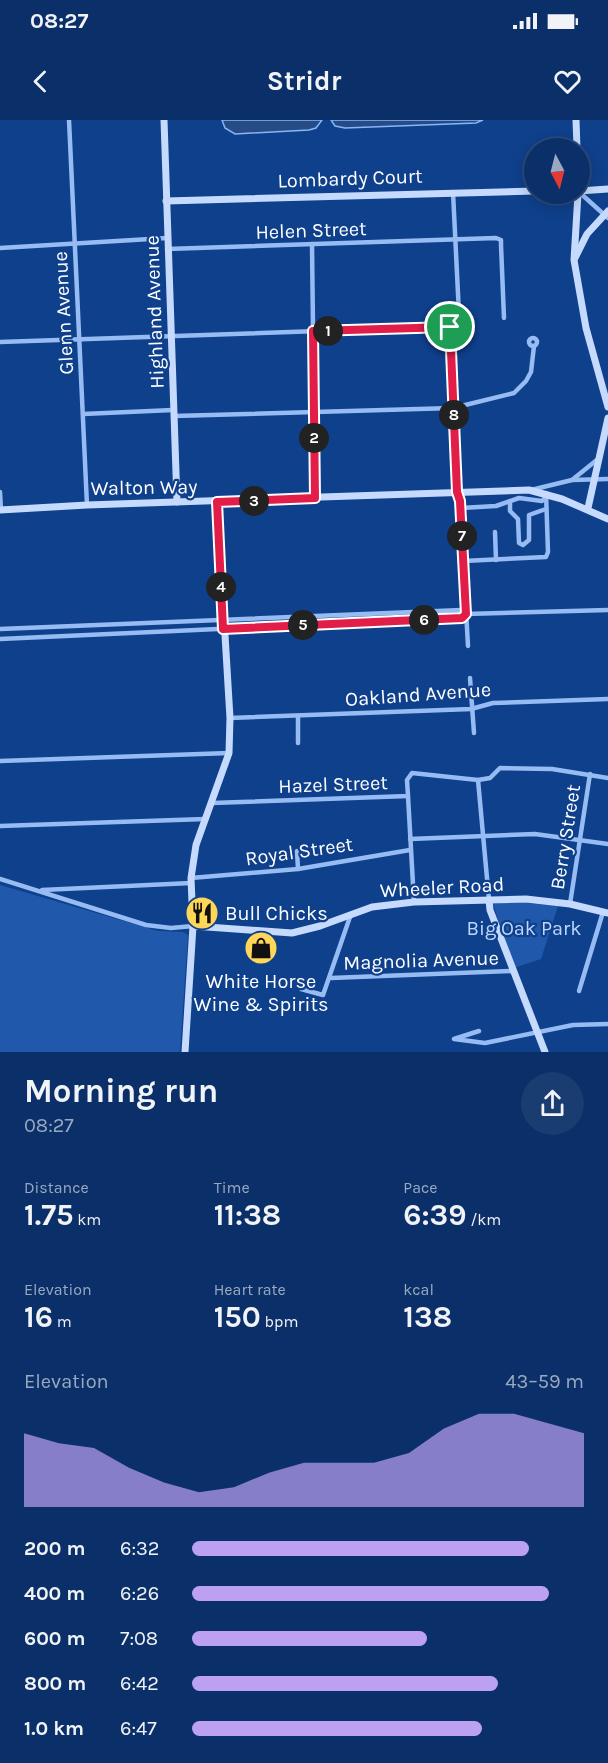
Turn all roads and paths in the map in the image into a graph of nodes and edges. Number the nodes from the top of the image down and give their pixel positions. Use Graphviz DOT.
graph roads {
  1 [pos="69,120"];
  2 [pos="164,120"];
  3 [pos="576,120"];
  4 [pos="577,138"];
  5 [pos="608,189"];
  6 [pos="453,191"];
  7 [pos="524,191"];
  8 [pos="590,191"];
  9 [pos="166,201"];
  10 [pos="590,201"];
  11 [pos="578,204"];
  12 [pos="607,214"];
  13 [pos="167,238"];
  14 [pos="456,241"];
  15 [pos="75,244"];
  16 [pos="312,244"];
  17 [pos="0,248"];
  18 [pos="167,249"];
  19 [pos="574,260"];
  20 [pos="504,318"];
  21 [pos="464,326"];
  22 [pos="450,327"];
  23 [pos="313,331"];
  24 [pos="172,336"];
  25 [pos="79,340"];
  26 [pos="0,342"];
  27 [pos="534,346"];
  28 [pos="608,407"];
  29 [pos="453,408"];
  30 [pos="314,412"];
  31 [pos="174,413"];
  32 [pos="83,414"];
  33 [pos="608,418"];
  34 [pos="598,459"];
  35 [pos="594,479"];
  36 [pos="608,479"];
  37 [pos="570,481"];
  38 [pos="529,490"];
  39 [pos="0,492"];
  40 [pos="457,492"];
  41 [pos="546,496"];
  42 [pos="315,498"];
  43 [pos="510,501"];
  44 [pos="177,502"];
  45 [pos="217,502"];
  46 [pos="87,505"];
  47 [pos="461,508"];
  48 [pos="588,508"];
  49 [pos="546,509"];
  50 [pos="0,510"];
  51 [pos="608,519"];
  52 [pos="495,532"];
  53 [pos="496,560"];
  54 [pos="464,561"];
  55 [pos="608,610"];
  56 [pos="410,612"];
  57 [pos="466,614"];
  58 [pos="316,616"];
  59 [pos="223,620"];
  60 [pos="410,620"];
  61 [pos="137,624"];
  62 [pos="316,624"];
  63 [pos="94,625"];
  64 [pos="42,627"];
  65 [pos="0,629"];
  66 [pos="223,629"];
  67 [pos="138,633"];
  68 [pos="94,634"];
  69 [pos="42,637"];
  70 [pos="0,639"];
  71 [pos="468,646"];
  72 [pos="470,678"];
  73 [pos="608,699"];
  74 [pos="471,709"];
  75 [pos="298,717"];
  76 [pos="230,718"];
  77 [pos="474,733"];
  78 [pos="298,743"];
  79 [pos="229,753"];
  80 [pos="0,761"];
  81 [pos="590,774"];
  82 [pos="608,778"];
  83 [pos="478,780"];
  84 [pos="408,796"];
  85 [pos="212,803"];
  86 [pos="205,819"];
  87 [pos="0,826"];
  88 [pos="482,834"];
  89 [pos="581,838"];
  90 [pos="410,839"];
  91 [pos="608,844"];
  92 [pos="410,850"];
  93 [pos="297,851"];
  94 [pos="298,869"];
  95 [pos="0,879"];
  96 [pos="191,880"];
  97 [pos="40,890"];
  98 [pos="489,900"];
  99 [pos="414,902"];
  100 [pos="570,904"];
  101 [pos="605,913"];
  102 [pos="351,914"];
  103 [pos="193,926"];
  104 [pos="513,971"];
  105 [pos="331,978"];
  106 [pos="301,989"];
  107 [pos="579,991"];
  108 [pos="608,1024"];
  109 [pos="479,1031"];
  110 [pos="538,1033"];
  111 [pos="185,1052"];
  112 [pos="545,1052"];
  1 -- 15 [label="street, Glenn Avenue"];
  2 -- 9 [label="main road, Highland Avenue"];
  3 -- 4 [label="main road"];
  5 -- 8 [label="main road"];
  6 -- 7 [label="main road, Lombardy Court"];
  6 -- 9 [label="main road, Lombardy Court"];
  6 -- 14 [label="street"];
  9 -- 13 [label="main road, Highland Avenue"];
  10 -- 12 [label="street"];
  11 -- 19 [label="main road"];
  12 -- 19 [label="main road"];
  13 -- 15 [label="street"];
  13 -- 18 [label="main road, Highland Avenue"];
  14 -- 16 [label="street, Helen Street"];
  14 -- 20 [label="street, Helen Street"];
  14 -- 22 [label="street"];
  15 -- 17 [label="street"];
  15 -- 25 [label="street, Glenn Avenue"];
  16 -- 18 [label="street, Helen Street"];
  16 -- 23 [label="street"];
  18 -- 24 [label="main road, Highland Avenue"];
  19 -- 28 [label="main road"];
  21 -- 22 [label="street"];
  22 -- 23 [label="street"];
  22 -- 29 [label="street"];
  23 -- 24 [label="street"];
  23 -- 30 [label="street"];
  24 -- 25 [label="street"];
  24 -- 31 [label="main road, Highland Avenue"];
  25 -- 26 [label="street"];
  25 -- 32 [label="street, Glenn Avenue"];
  27 -- 29 [label="street"];
  29 -- 30 [label="street"];
  29 -- 40 [label="street"];
  30 -- 31 [label="street"];
  30 -- 42 [label="street"];
  31 -- 32 [label="street"];
  31 -- 44 [label="main road, Highland Avenue"];
  32 -- 46 [label="street, Glenn Avenue"];
  33 -- 34 [label="main road"];
  34 -- 35 [label="main road"];
  34 -- 37 [label="street"];
  35 -- 36 [label="street"];
  35 -- 37 [label="street"];
  35 -- 48 [label="main road"];
  37 -- 38 [label="street"];
  38 -- 40 [label="main road, Walton Way"];
  38 -- 41 [label="main road, Walton Way"];
  39 -- 50 [label="street"];
  40 -- 42 [label="main road, Walton Way"];
  40 -- 47 [label="street"];
  41 -- 43 [label="street"];
  41 -- 48 [label="main road, Walton Way"];
  41 -- 49 [label="street"];
  42 -- 45 [label="main road, Walton Way"];
  43 -- 47 [label="street"];
  43 -- 49 [label="street"];
  44 -- 45 [label="main road, Walton Way"];
  44 -- 46 [label="main road, Walton Way"];
  45 -- 59 [label="main road"];
  46 -- 50 [label="main road, Walton Way"];
  47 -- 54 [label="street"];
  48 -- 51 [label="main road, Walton Way"];
  49 -- 53 [label="street"];
  52 -- 53 [label="street"];
  53 -- 54 [label="street"];
  54 -- 57 [label="street"];
  55 -- 57 [label="street"];
  56 -- 57 [label="street"];
  56 -- 58 [label="street"];
  56 -- 60 [label="street"];
  57 -- 60 [label="street"];
  57 -- 71 [label="street"];
  58 -- 59 [label="street"];
  58 -- 62 [label="street"];
  59 -- 61 [label="street"];
  59 -- 66 [label="main road"];
  60 -- 62 [label="street"];
  61 -- 63 [label="street"];
  61 -- 67 [label="street"];
  62 -- 66 [label="street"];
  63 -- 64 [label="street"];
  63 -- 68 [label="street"];
  64 -- 65 [label="street"];
  64 -- 69 [label="street"];
  66 -- 67 [label="street"];
  66 -- 76 [label="main road"];
  67 -- 68 [label="street"];
  68 -- 69 [label="street"];
  69 -- 70 [label="street"];
  72 -- 74 [label="street"];
  73 -- 74 [label="street, Oakland Avenue"];
  74 -- 75 [label="street, Oakland Avenue"];
  74 -- 77 [label="street"];
  75 -- 76 [label="street, Oakland Avenue"];
  75 -- 78 [label="street"];
  76 -- 79 [label="main road"];
  79 -- 80 [label="street"];
  79 -- 85 [label="main road"];
  81 -- 82 [label="street"];
  81 -- 83 [label="street"];
  81 -- 89 [label="street, Berry Street"];
  83 -- 84 [label="street, Hazel Street"];
  83 -- 88 [label="street"];
  84 -- 85 [label="street, Hazel Street"];
  84 -- 90 [label="street"];
  85 -- 86 [label="main road"];
  86 -- 87 [label="street"];
  86 -- 96 [label="main road"];
  88 -- 89 [label="street"];
  88 -- 90 [label="street"];
  88 -- 98 [label="street"];
  89 -- 91 [label="street"];
  89 -- 100 [label="street, Berry Street"];
  90 -- 92 [label="street"];
  92 -- 94 [label="street, Royal Street"];
  92 -- 99 [label="street"];
  93 -- 94 [label="street"];
  94 -- 96 [label="street, Royal Street"];
  95 -- 97 [label="street, Wheeler Road"];
  96 -- 97 [label="street, Royal Street"];
  96 -- 103 [label="main road"];
  97 -- 103 [label="street, Wheeler Road"];
  98 -- 99 [label="main road, Wheeler Road"];
  98 -- 100 [label="main road, Wheeler Road"];
  98 -- 104 [label="main road"];
  99 -- 102 [label="main road, Wheeler Road"];
  100 -- 101 [label="main road, Wheeler Road"];
  101 -- 107 [label="street"];
  102 -- 103 [label="main road, Wheeler Road"];
  102 -- 105 [label="street"];
  103 -- 111 [label="main road"];
  104 -- 105 [label="street, Magnolia Avenue"];
  104 -- 110 [label="main road"];
  105 -- 106 [label="street"];
  108 -- 110 [label="street"];
  109 -- 110 [label="street"];
  110 -- 112 [label="main road"];
}
